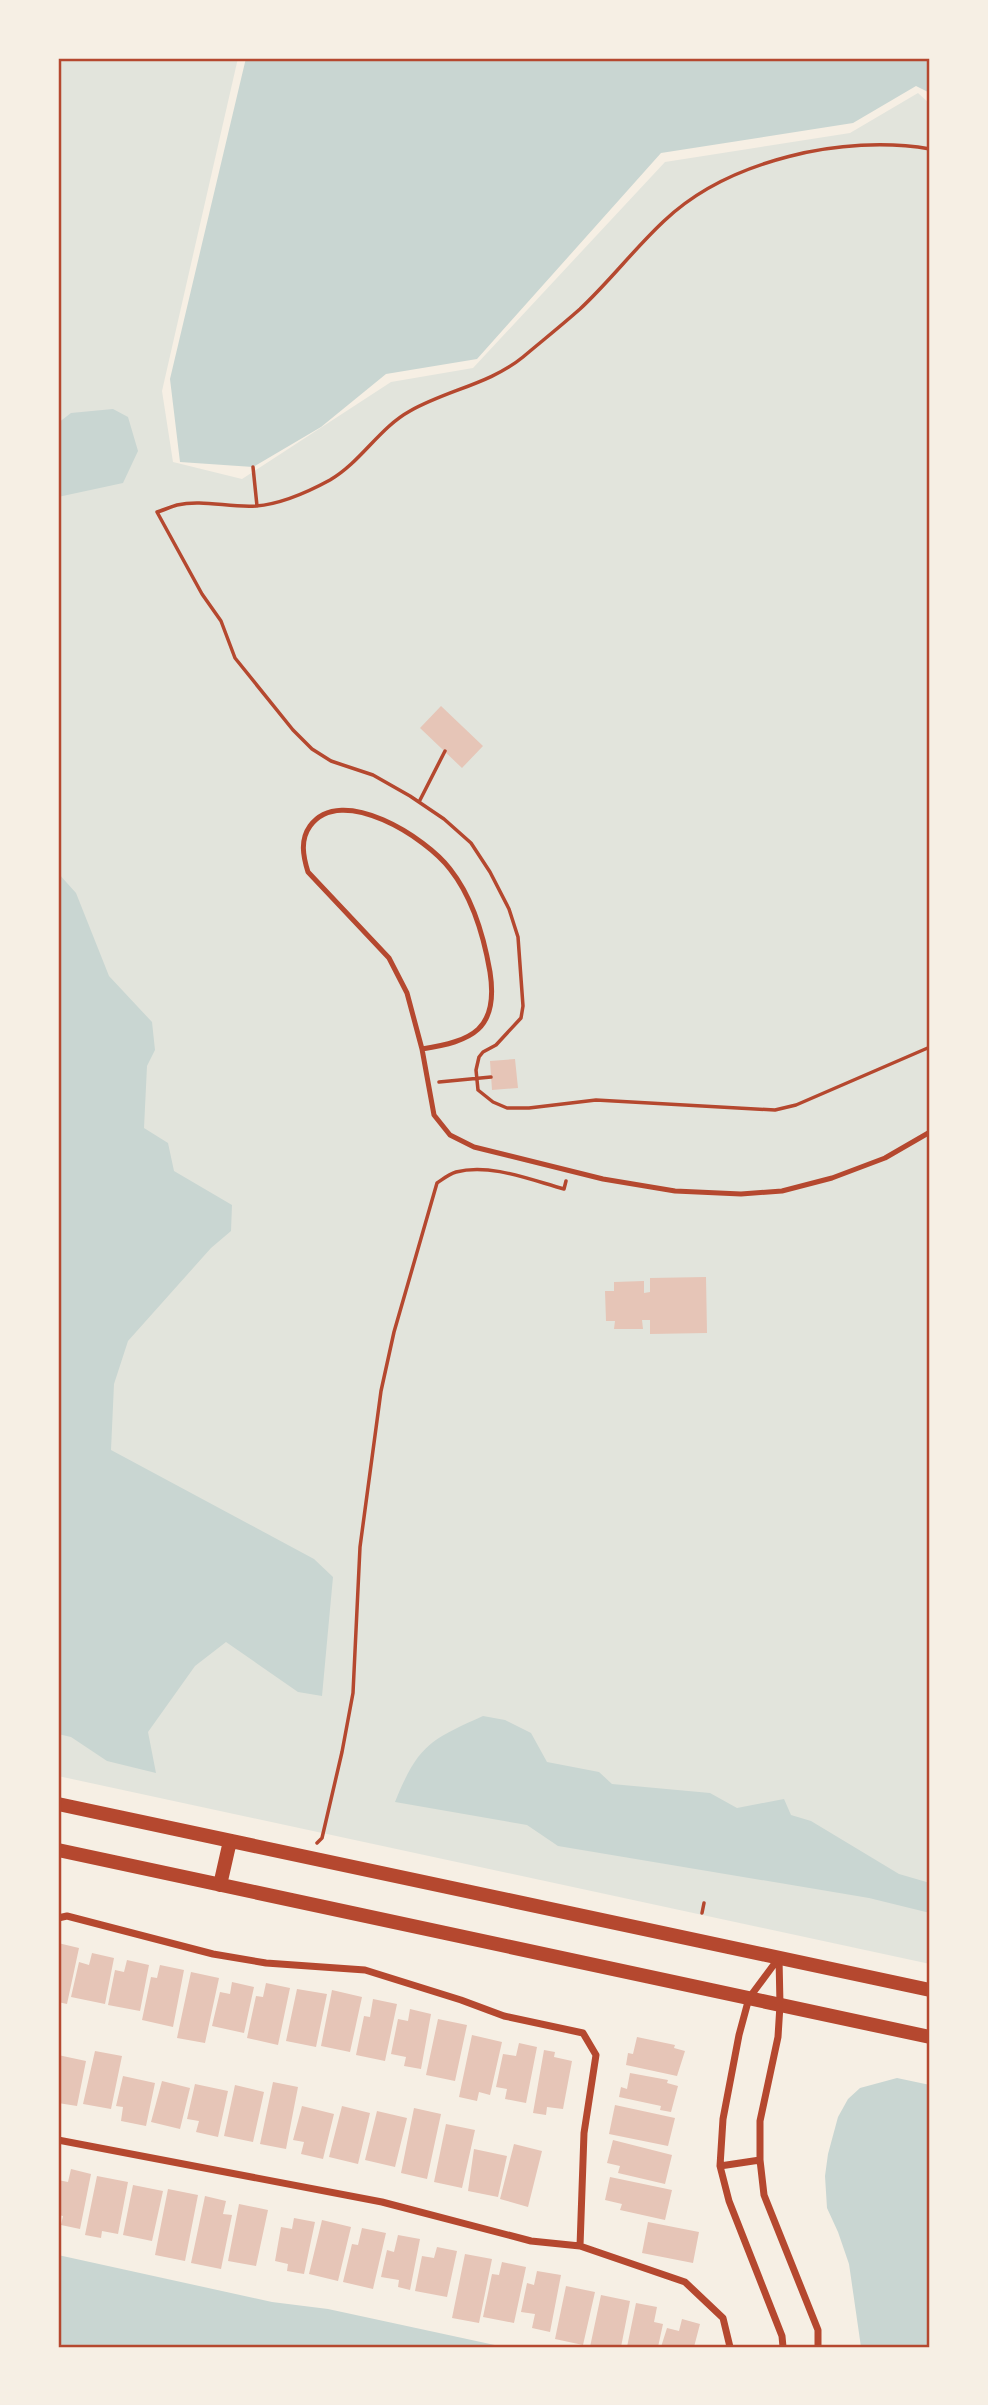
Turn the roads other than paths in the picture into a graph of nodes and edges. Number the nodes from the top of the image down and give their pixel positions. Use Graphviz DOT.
graph roads {
  1 [pos="422,1049"];
  2 [pos="930,1132"];
  3 [pos="58,1804"];
  4 [pos="230,1841"];
  5 [pos="58,1850"];
  6 [pos="220,1885"];
  7 [pos="58,1918"];
  8 [pos="779,1958"];
  9 [pos="930,1990"];
  10 [pos="749,1998"];
  11 [pos="780,2004"];
  12 [pos="930,2037"];
  13 [pos="58,2140"];
  14 [pos="760,2160"];
  15 [pos="720,2166"];
  16 [pos="580,2246"];
  17 [pos="730,2347"];
  18 [pos="783,2347"];
  19 [pos="818,2347"];
  1 -- 1 [label="lane"];
  1 -- 2 [label="lane"];
  3 -- 4 [label="main road"];
  4 -- 6 [label="main road"];
  4 -- 8 [label="main road"];
  5 -- 6 [label="main road"];
  6 -- 10 [label="main road"];
  7 -- 16 [label="street"];
  8 -- 9 [label="main road"];
  8 -- 10 [label="street"];
  8 -- 11 [label="street"];
  10 -- 11 [label="main road"];
  10 -- 15 [label="street"];
  11 -- 12 [label="main road"];
  11 -- 14 [label="street"];
  13 -- 16 [label="street"];
  14 -- 15 [label="street"];
  14 -- 19 [label="street"];
  15 -- 18 [label="street"];
  16 -- 17 [label="street"];
}
